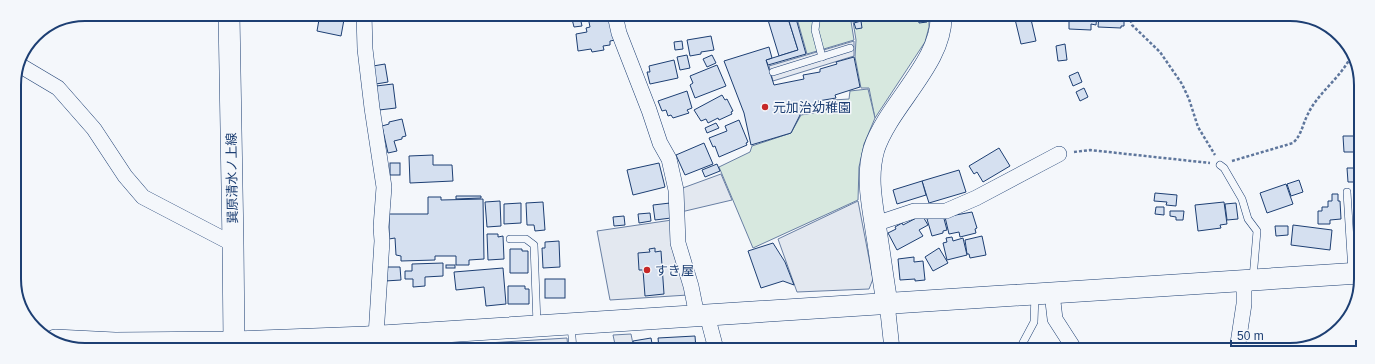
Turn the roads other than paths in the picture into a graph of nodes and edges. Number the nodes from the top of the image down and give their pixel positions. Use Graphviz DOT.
graph roads {
  1 [pos="229,21"];
  2 [pos="364,21"];
  3 [pos="616,21"];
  4 [pos="816,21"];
  5 [pos="941,21"];
  6 [pos="850,48"];
  7 [pos="822,57"];
  8 [pos="24,68"];
  9 [pos="773,72"];
  10 [pos="1059,154"];
  11 [pos="1220,165"];
  12 [pos="1348,192"];
  13 [pos="875,224"];
  14 [pos="510,239"];
  15 [pos="233,244"];
  16 [pos="1354,254"];
  17 [pos="1354,274"];
  18 [pos="1248,281"];
  19 [pos="1044,293"];
  20 [pos="887,303"];
  21 [pos="702,315"];
  22 [pos="571,323"];
  23 [pos="537,325"];
  24 [pos="369,338"];
  25 [pos="68,340"];
  26 [pos="234,342"];
  27 [pos="573,343"];
  28 [pos="714,343"];
  29 [pos="891,343"];
  30 [pos="1023,343"];
  31 [pos="1070,343"];
  32 [pos="1238,343"];
  1 -- 15 [label="street, 巽原清水ノ上線"];
  2 -- 24 [label="street"];
  3 -- 21 [label="street"];
  4 -- 7 [label="lane"];
  5 -- 13 [label="street"];
  6 -- 7 [label="lane"];
  7 -- 9 [label="lane"];
  8 -- 15 [label="street"];
  10 -- 13 [label="street"];
  11 -- 18 [label="lane"];
  12 -- 16 [label="lane"];
  13 -- 20 [label="street"];
  14 -- 23 [label="lane"];
  15 -- 26 [label="street, 巽原清水ノ上線"];
  17 -- 18 [label="street"];
  18 -- 19 [label="street"];
  18 -- 32 [label="street"];
  19 -- 20 [label="street"];
  19 -- 30 [label="lane"];
  19 -- 31 [label="street"];
  20 -- 21 [label="street"];
  20 -- 29 [label="street"];
  21 -- 22 [label="street"];
  21 -- 28 [label="street"];
  22 -- 23 [label="street"];
  22 -- 27 [label="lane"];
  23 -- 24 [label="street"];
  24 -- 26 [label="street"];
  25 -- 26 [label="street"];
}
